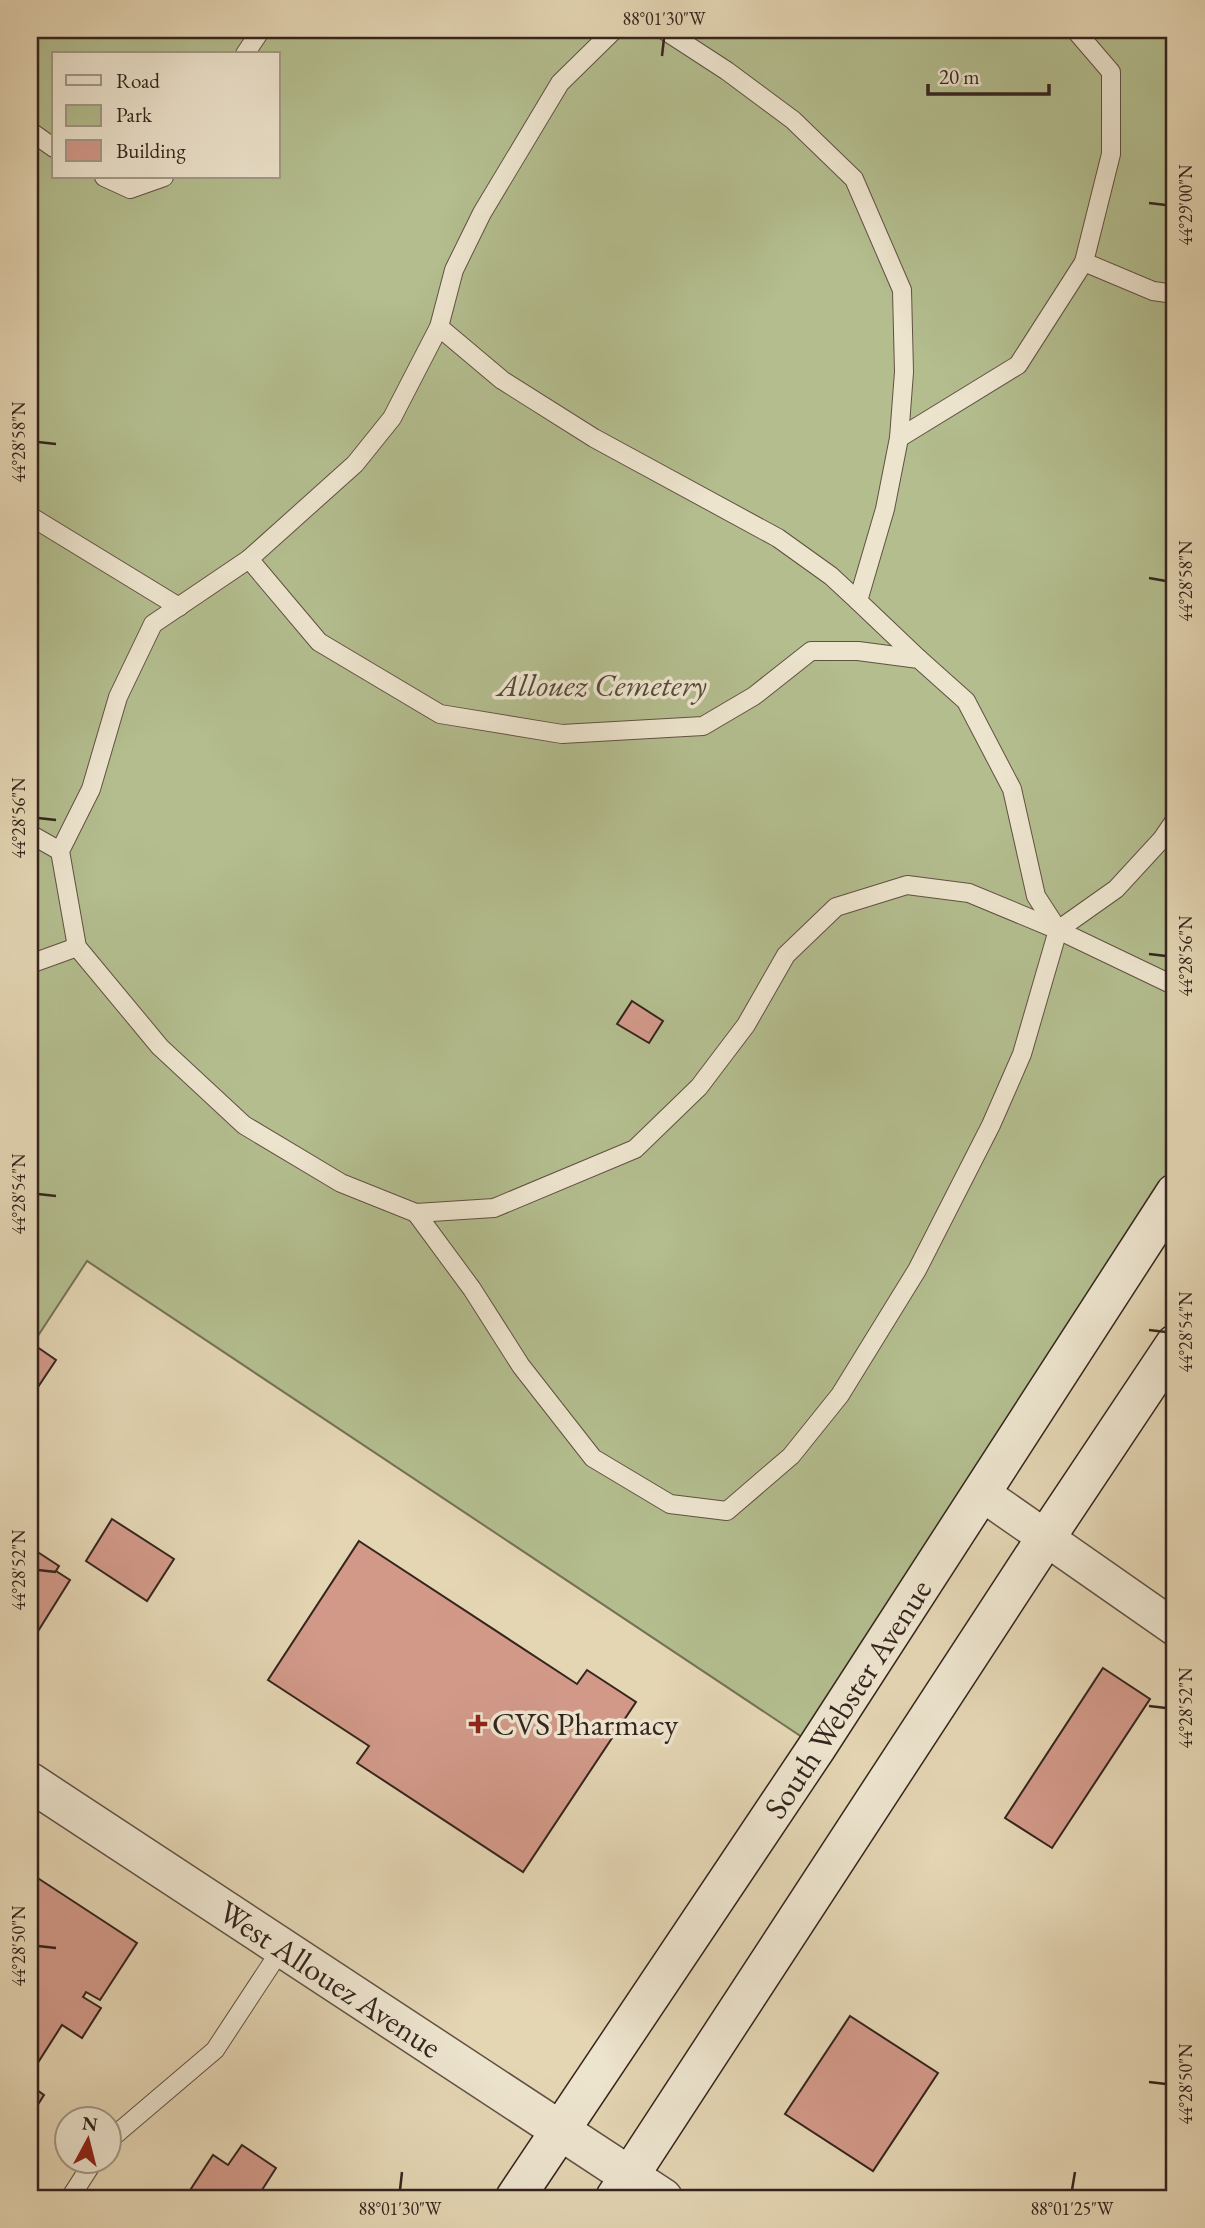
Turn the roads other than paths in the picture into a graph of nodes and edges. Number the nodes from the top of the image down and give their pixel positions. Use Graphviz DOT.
graph roads {
  1 [pos="261,30"];
  2 [pos="614,30"];
  3 [pos="664,30"];
  4 [pos="1075,30"];
  5 [pos="246,52"];
  6 [pos="30,131"];
  7 [pos="52,147"];
  8 [pos="106,178"];
  9 [pos="160,178"];
  10 [pos="1084,262"];
  11 [pos="1175,294"];
  12 [pos="439,327"];
  13 [pos="899,438"];
  14 [pos="30,516"];
  15 [pos="249,559"];
  16 [pos="858,601"];
  17 [pos="178,607"];
  18 [pos="919,659"];
  19 [pos="1175,820"];
  20 [pos="30,834"];
  21 [pos="60,850"];
  22 [pos="1058,930"];
  23 [pos="77,947"];
  24 [pos="30,964"];
  25 [pos="1175,986"];
  26 [pos="1175,1193"];
  27 [pos="416,1213"];
  28 [pos="1175,1344"];
  29 [pos="983,1494"];
  30 [pos="1045,1539"];
  31 [pos="1175,1628"];
  32 [pos="30,1782"];
  33 [pos="282,1948"];
  34 [pos="122,2129"];
  35 [pos="561,2131"];
  36 [pos="84,2176"];
  37 [pos="622,2188"];
  38 [pos="70,2198"];
  39 [pos="515,2198"];
  40 [pos="663,2198"];
  1 -- 5 [label="lane"];
  2 -- 12 [label="lane"];
  3 -- 13 [label="lane"];
  4 -- 10 [label="lane"];
  6 -- 7 [label="lane"];
  8 -- 9 [label="lane"];
  10 -- 11 [label="lane"];
  10 -- 13 [label="lane"];
  12 -- 15 [label="lane"];
  12 -- 16 [label="lane"];
  13 -- 16 [label="lane"];
  14 -- 17 [label="lane"];
  15 -- 17 [label="lane"];
  15 -- 18 [label="lane"];
  16 -- 18 [label="lane"];
  17 -- 21 [label="lane"];
  18 -- 22 [label="lane"];
  19 -- 22 [label="lane"];
  20 -- 21 [label="lane"];
  21 -- 23 [label="lane"];
  22 -- 25 [label="lane"];
  22 -- 27 [label="lane"];
  22 -- 27 [label="lane"];
  23 -- 24 [label="lane"];
  23 -- 27 [label="lane"];
  26 -- 29 [label="main road, South Webster Avenue"];
  28 -- 30 [label="main road"];
  29 -- 30 [label="street"];
  29 -- 35 [label="main road, South Webster Avenue"];
  30 -- 31 [label="street"];
  30 -- 37 [label="main road"];
  32 -- 33 [label="main road, West Allouez Avenue"];
  33 -- 34 [label="lane"];
  33 -- 35 [label="main road, West Allouez Avenue"];
  35 -- 37 [label="main road, West Allouez Avenue"];
  35 -- 39 [label="main road, South Webster Avenue"];
  36 -- 38 [label="lane"];
  37 -- 40 [label="main road, West Allouez Avenue"];
}
